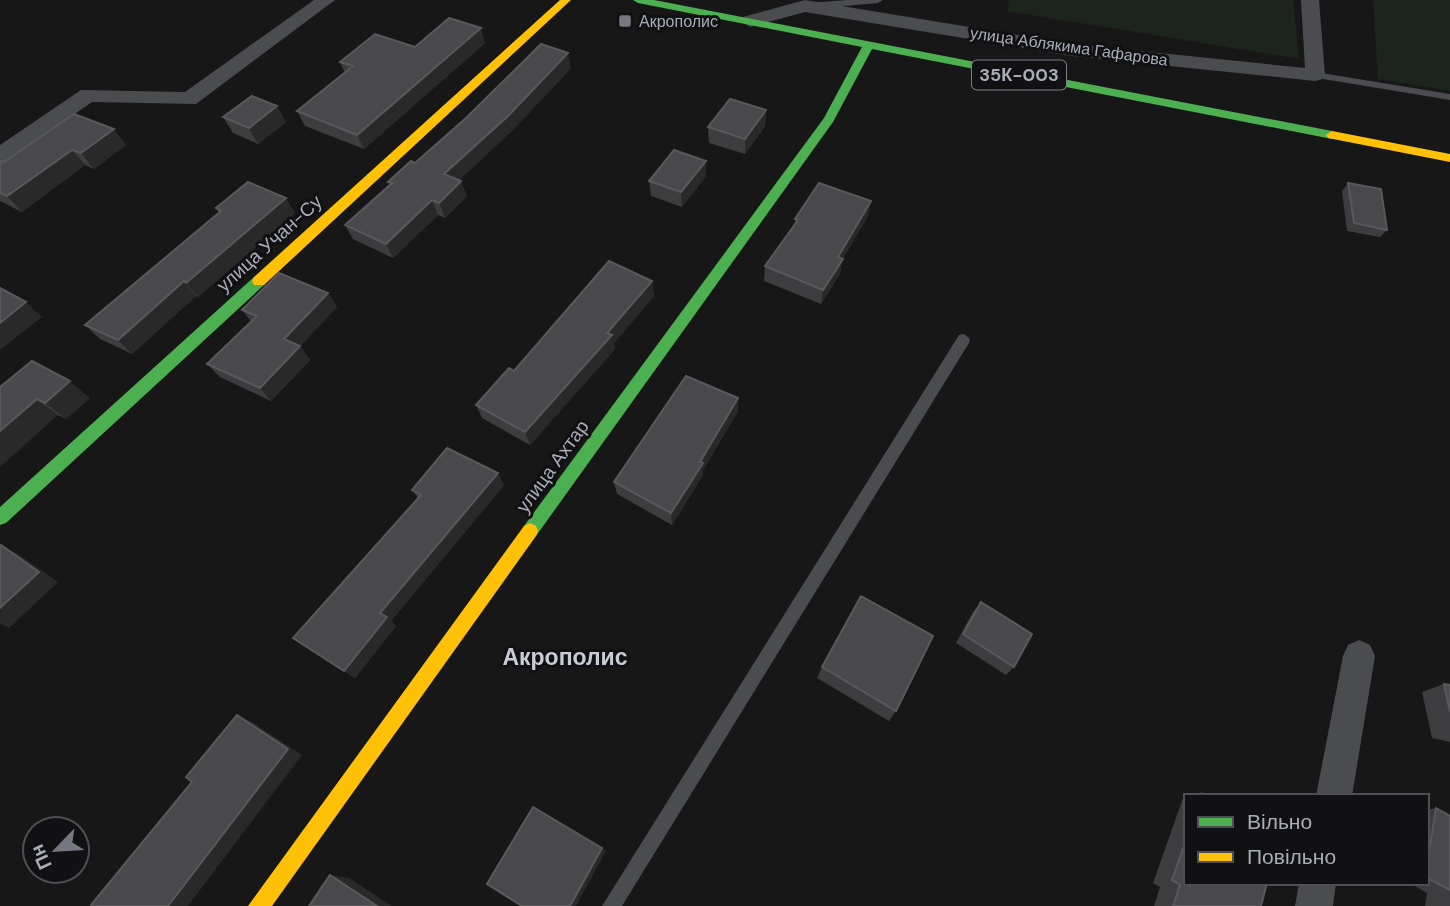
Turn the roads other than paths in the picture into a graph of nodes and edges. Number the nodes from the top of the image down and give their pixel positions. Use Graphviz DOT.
graph roads {
  1 [pos="326,0"];
  2 [pos="566,0"];
  3 [pos="638,0"];
  4 [pos="878,0"];
  5 [pos="1310,0"];
  6 [pos="805,6"];
  7 [pos="750,21"];
  8 [pos="869,45"];
  9 [pos="1315,75"];
  10 [pos="1450,97"];
  11 [pos="0,155"];
  12 [pos="1450,158"];
  13 [pos="964,339"];
  14 [pos="0,518"];
  15 [pos="1359,656"];
  16 [pos="1334,794"];
  17 [pos="1318,885"];
  18 [pos="259,906"];
  19 [pos="611,906"];
  20 [pos="1314,906"];
  1 -- 11 [label="street"];
  2 -- 14 [label="street, улица Учан-Су"];
  3 -- 7 [label="street, 35К-003"];
  4 -- 6 [label="lane"];
  5 -- 9 [label="street"];
  6 -- 7 [label="street, улица Аблякима Гафарова"];
  6 -- 9 [label="street, улица Аблякима Гафарова"];
  7 -- 8 [label="street, 35К-003"];
  8 -- 12 [label="street, 35К-003"];
  8 -- 18 [label="street, улица Ахтар"];
  9 -- 10 [label="lane"];
  13 -- 19 [label="lane"];
  15 -- 16 [label="street"];
  17 -- 20 [label="street"];
}
